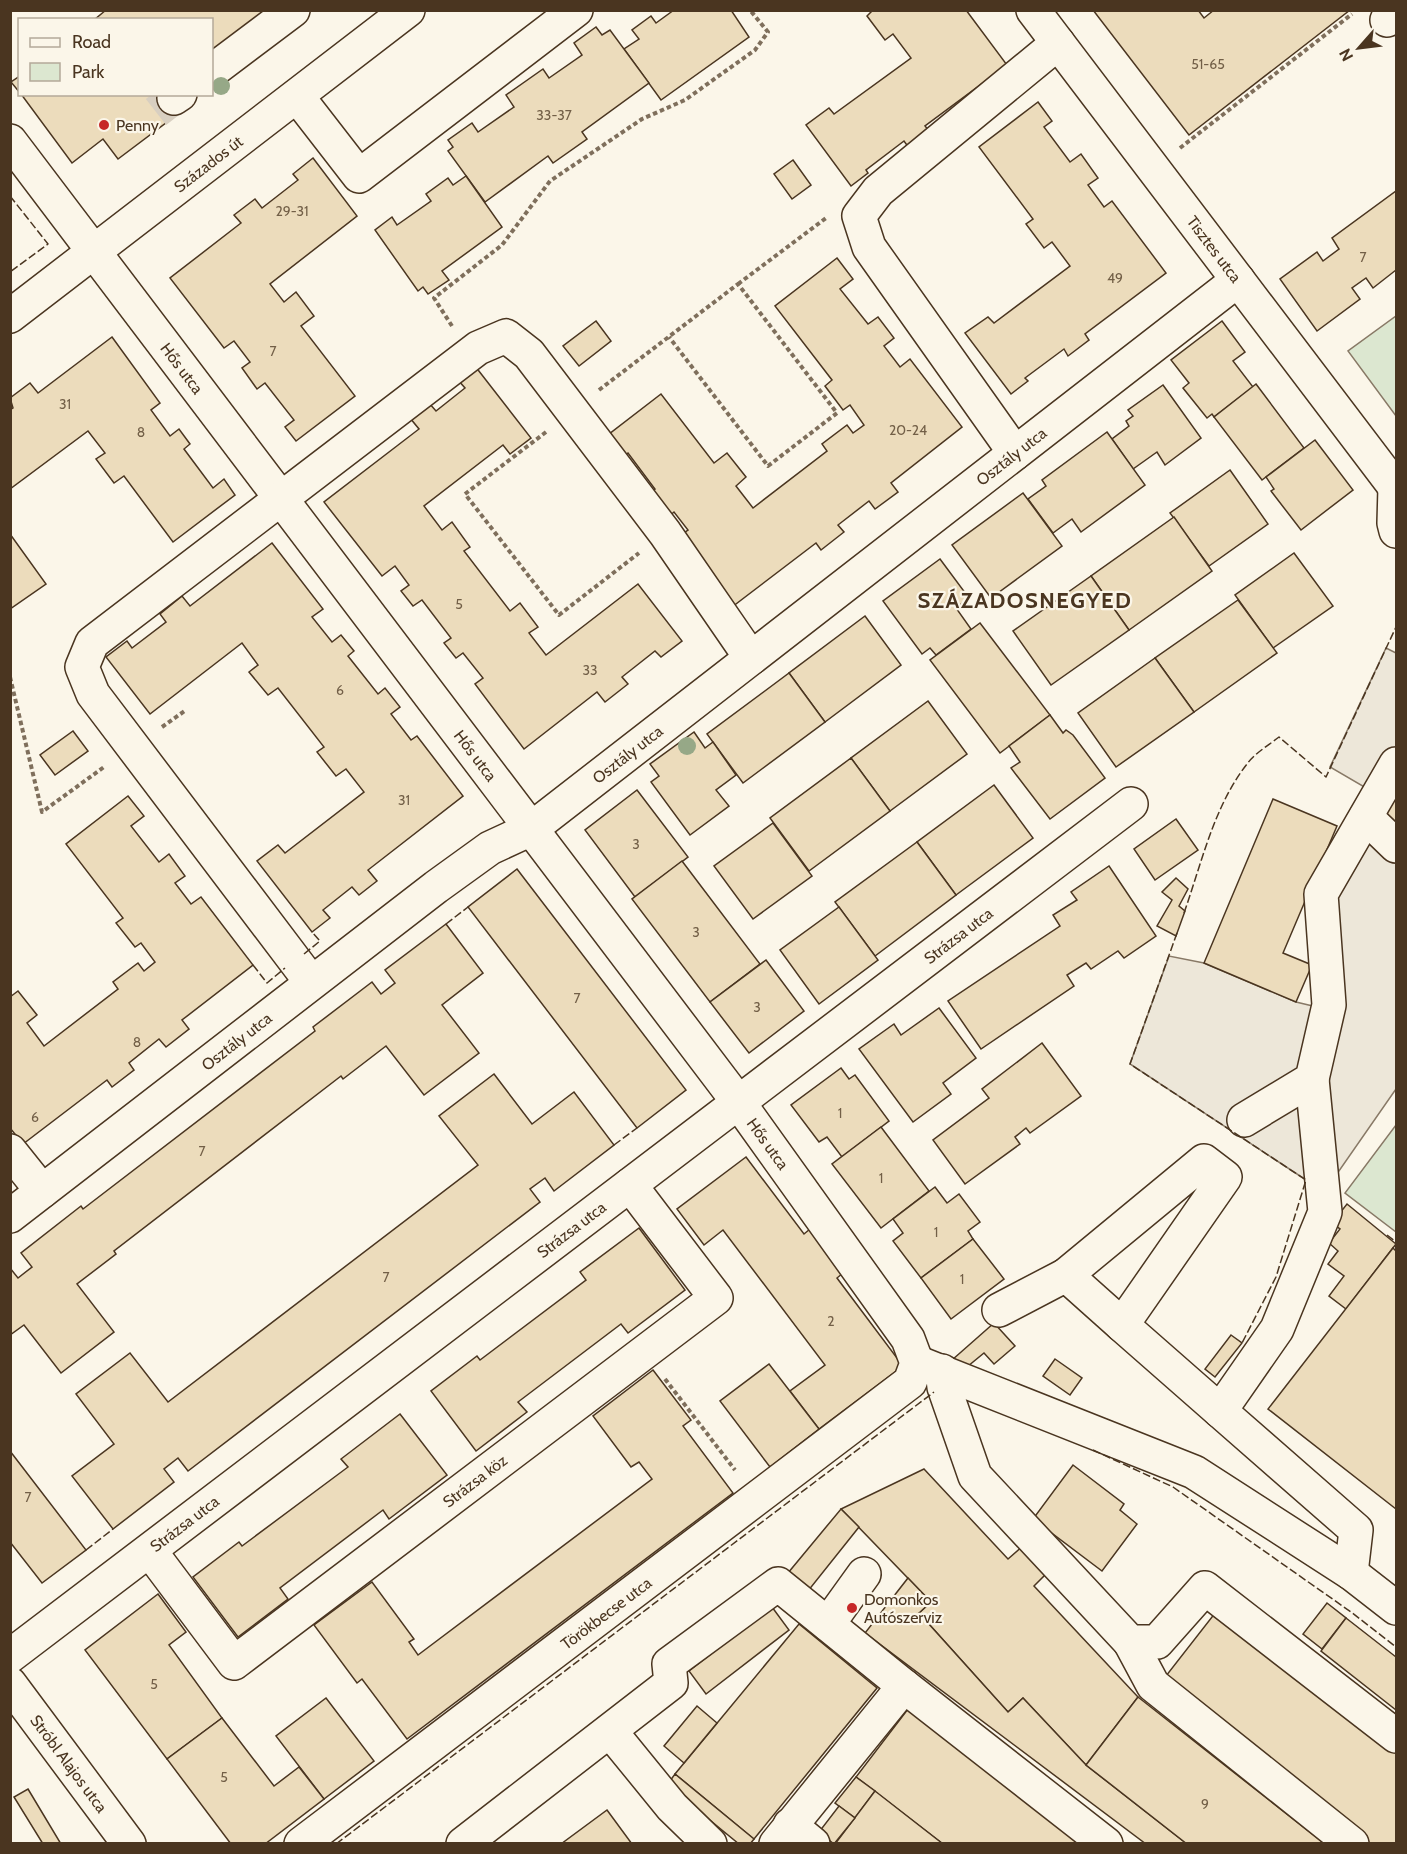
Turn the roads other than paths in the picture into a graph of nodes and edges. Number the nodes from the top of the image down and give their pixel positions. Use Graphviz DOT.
graph roads {
  1 [pos="293,10"];
  2 [pos="576,10"];
  3 [pos="1033,10"];
  4 [pos="405,12"];
  5 [pos="1058,43"];
  6 [pos="213,70"];
  7 [pos="297,96"];
  8 [pos="10,141"];
  9 [pos="96,251"];
  10 [pos="1238,280"];
  11 [pos="10,316"];
  12 [pos="1015,453"];
  13 [pos="1396,486"];
  14 [pos="283,499"];
  15 [pos="1396,531"];
  16 [pos="751,658"];
  17 [pos="1396,764"];
  18 [pos="1131,804"];
  19 [pos="1366,816"];
  20 [pos="531,829"];
  21 [pos="1396,846"];
  22 [pos="311,982"];
  23 [pos="1312,1079"];
  24 [pos="739,1102"];
  25 [pos="1244,1120"];
  26 [pos="10,1151"];
  27 [pos="630,1185"];
  28 [pos="42,1191"];
  29 [pos="10,1216"];
  30 [pos="1066,1275"];
  31 [pos="999,1310"];
  32 [pos="1122,1325"];
  33 [pos="923,1372"];
  34 [pos="1220,1411"];
  35 [pos="150,1551"];
  36 [pos="1351,1573"];
  37 [pos="864,1574"];
  38 [pos="1396,1608"];
  39 [pos="828,1624"];
  40 [pos="1130,1642"];
  41 [pos="10,1656"];
  42 [pos="10,1684"];
  43 [pos="903,1686"];
  44 [pos="610,1731"];
  45 [pos="1396,1736"];
  46 [pos="793,1838"];
  47 [pos="129,1844"];
  48 [pos="301,1844"];
  49 [pos="463,1844"];
  50 [pos="710,1844"];
  51 [pos="1106,1844"];
  52 [pos="1352,1844"];
  1 -- 6 [label="street"];
  2 -- 7 [label="street"];
  3 -- 5 [label="street, Tisztes utca"];
  4 -- 7 [label="street, Százados út"];
  5 -- 10 [label="street, Tisztes utca"];
  5 -- 12 [label="street"];
  7 -- 9 [label="street, Százados út"];
  8 -- 9 [label="street, Hős utca"];
  9 -- 11 [label="street, Százados út"];
  9 -- 14 [label="street, Hős utca"];
  10 -- 12 [label="street, Osztály utca"];
  10 -- 13 [label="street, Tisztes utca"];
  12 -- 16 [label="street, Osztály utca"];
  13 -- 15 [label="street"];
  14 -- 16 [label="street"];
  14 -- 20 [label="street, Hős utca"];
  14 -- 22 [label="street"];
  16 -- 20 [label="street, Osztály utca"];
  17 -- 19 [label="street"];
  18 -- 24 [label="street, Strázsa utca"];
  19 -- 21 [label="street"];
  19 -- 23 [label="street"];
  20 -- 22 [label="street, Osztály utca"];
  20 -- 24 [label="street, Hős utca"];
  22 -- 28 [label="street, Osztály utca"];
  23 -- 25 [label="street"];
  23 -- 34 [label="street"];
  24 -- 27 [label="street, Strázsa utca"];
  24 -- 33 [label="street, Hős utca"];
  26 -- 28 [label="street"];
  27 -- 35 [label="street, Strázsa utca"];
  27 -- 35 [label="street, Strázsa köz"];
  28 -- 29 [label="street, Osztály utca"];
  30 -- 31 [label="street"];
  30 -- 32 [label="street"];
  30 -- 32 [label="street"];
  32 -- 34 [label="street"];
  33 -- 36 [label="street"];
  33 -- 40 [label="street, Hős utca"];
  33 -- 48 [label="street, Törökbecse utca"];
  34 -- 36 [label="street"];
  35 -- 41 [label="street, Strázsa utca"];
  36 -- 38 [label="street"];
  37 -- 39 [label="street"];
  39 -- 43 [label="street"];
  39 -- 44 [label="street"];
  40 -- 45 [label="street"];
  40 -- 52 [label="street, Hős utca"];
  42 -- 47 [label="street, Stróbl Alajos utca"];
  43 -- 46 [label="street"];
  43 -- 51 [label="street"];
  44 -- 49 [label="street"];
  44 -- 50 [label="street"];
}
